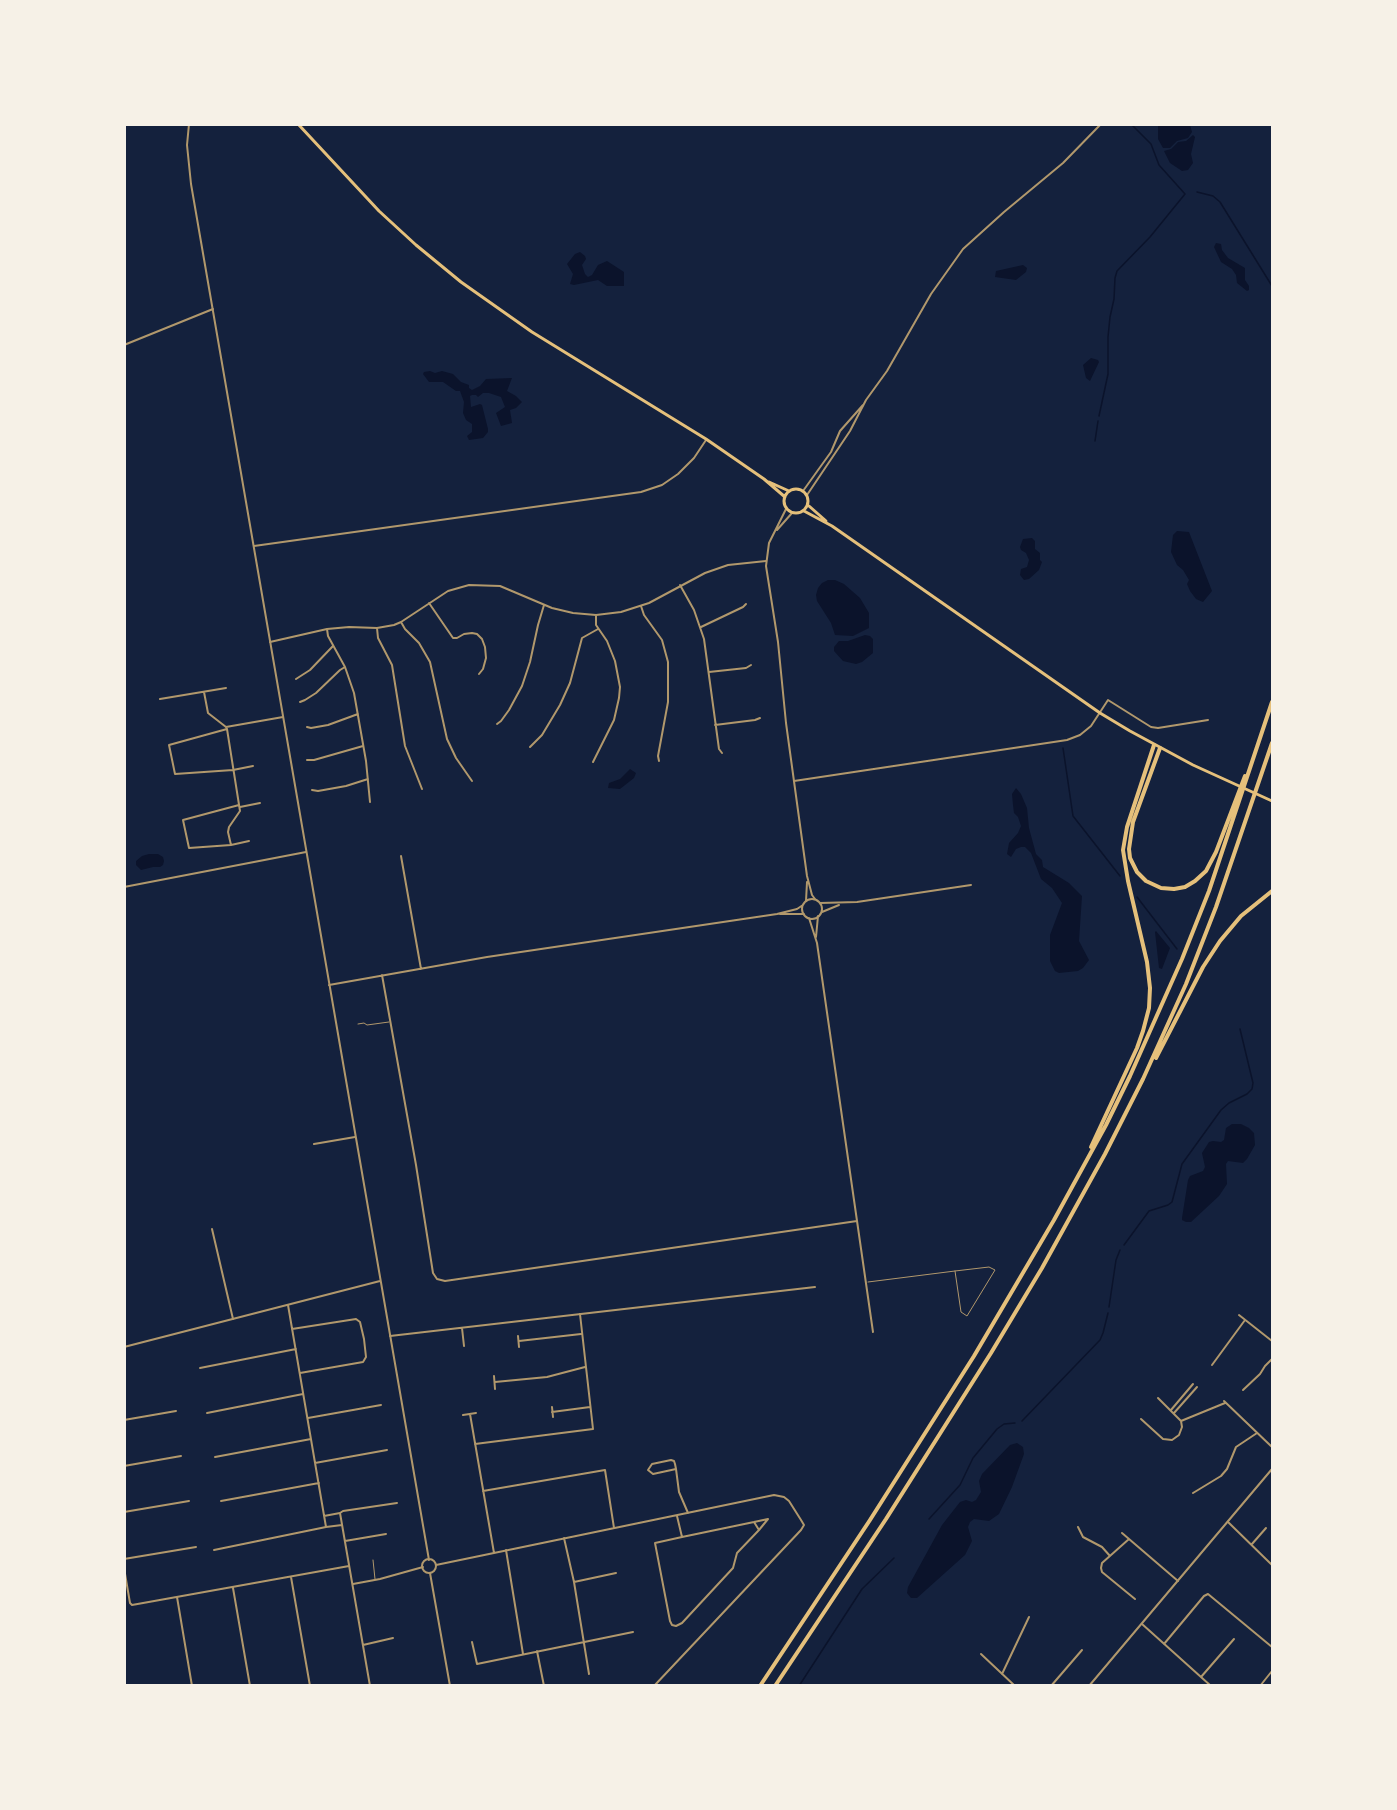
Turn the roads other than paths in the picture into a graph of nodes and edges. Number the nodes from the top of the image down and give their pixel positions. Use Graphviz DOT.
graph roads {
  1 [pos="189,124"];
  2 [pos="299,124"];
  3 [pos="1101,124"];
  4 [pos="213,309"];
  5 [pos="124,345"];
  6 [pos="866,400"];
  7 [pos="706,439"];
  8 [pos="764,479"];
  9 [pos="803,491"];
  10 [pos="789,492"];
  11 [pos="807,495"];
  12 [pos="785,497"];
  13 [pos="808,505"];
  14 [pos="786,509"];
  15 [pos="804,511"];
  16 [pos="792,513"];
  17 [pos="832,526"];
  18 [pos="773,534"];
  19 [pos="254,546"];
  20 [pos="766,561"];
  21 [pos="680,585"];
  22 [pos="429,603"];
  23 [pos="746,604"];
  24 [pos="544,605"];
  25 [pos="641,606"];
  26 [pos="596,615"];
  27 [pos="401,622"];
  28 [pos="701,627"];
  29 [pos="377,628"];
  30 [pos="327,629"];
  31 [pos="598,629"];
  32 [pos="270,642"];
  33 [pos="333,646"];
  34 [pos="751,665"];
  35 [pos="345,668"];
  36 [pos="709,672"];
  37 [pos="479,674"];
  38 [pos="296,679"];
  39 [pos="226,688"];
  40 [pos="204,692"];
  41 [pos="160,699"];
  42 [pos="300,702"];
  43 [pos="1272,702"];
  44 [pos="1100,712"];
  45 [pos="358,714"];
  46 [pos="283,717"];
  47 [pos="759,718"];
  48 [pos="1208,720"];
  49 [pos="496,724"];
  50 [pos="715,725"];
  51 [pos="307,727"];
  52 [pos="227,728"];
  53 [pos="1260,739"];
  54 [pos="1272,743"];
  55 [pos="1154,745"];
  56 [pos="363,746"];
  57 [pos="530,747"];
  58 [pos="1160,748"];
  59 [pos="722,753"];
  60 [pos="307,760"];
  61 [pos="659,761"];
  62 [pos="593,762"];
  63 [pos="253,766"];
  64 [pos="233,770"];
  65 [pos="368,779"];
  66 [pos="472,781"];
  67 [pos="794,781"];
  68 [pos="422,789"];
  69 [pos="312,790"];
  70 [pos="1271,800"];
  71 [pos="370,802"];
  72 [pos="260,803"];
  73 [pos="239,806"];
  74 [pos="249,841"];
  75 [pos="231,845"];
  76 [pos="306,852"];
  77 [pos="401,856"];
  78 [pos="807,876"];
  79 [pos="971,885"];
  80 [pos="124,887"];
  81 [pos="1272,891"];
  82 [pos="815,899"];
  83 [pos="806,900"];
  84 [pos="820,903"];
  85 [pos="844,904"];
  86 [pos="803,905"];
  87 [pos="821,912"];
  88 [pos="777,914"];
  89 [pos="804,914"];
  90 [pos="818,916"];
  91 [pos="809,918"];
  92 [pos="817,943"];
  93 [pos="422,969"];
  94 [pos="382,975"];
  95 [pos="329,985"];
  96 [pos="391,1022"];
  97 [pos="358,1024"];
  98 [pos="1143,1079"];
  99 [pos="356,1137"];
  100 [pos="314,1144"];
  101 [pos="1081,1172"];
  102 [pos="857,1221"];
  103 [pos="212,1230"];
  104 [pos="955,1271"];
  105 [pos="380,1281"];
  106 [pos="866,1282"];
  107 [pos="815,1287"];
  108 [pos="288,1305"];
  109 [pos="580,1314"];
  110 [pos="1239,1316"];
  111 [pos="233,1319"];
  112 [pos="1245,1320"];
  113 [pos="462,1328"];
  114 [pos="292,1329"];
  115 [pos="873,1332"];
  116 [pos="581,1334"];
  117 [pos="390,1336"];
  118 [pos="518,1336"];
  119 [pos="519,1341"];
  120 [pos="1272,1341"];
  121 [pos="464,1346"];
  122 [pos="124,1347"];
  123 [pos="519,1347"];
  124 [pos="296,1349"];
  125 [pos="1272,1359"];
  126 [pos="1212,1365"];
  127 [pos="585,1367"];
  128 [pos="200,1368"];
  129 [pos="300,1373"];
  130 [pos="494,1376"];
  131 [pos="495,1382"];
  132 [pos="1193,1384"];
  133 [pos="1197,1387"];
  134 [pos="495,1389"];
  135 [pos="1244,1390"];
  136 [pos="303,1394"];
  137 [pos="1158,1398"];
  138 [pos="381,1405"];
  139 [pos="552,1407"];
  140 [pos="590,1407"];
  141 [pos="176,1411"];
  142 [pos="552,1412"];
  143 [pos="1172,1412"];
  144 [pos="207,1413"];
  145 [pos="476,1413"];
  146 [pos="470,1414"];
  147 [pos="463,1415"];
  148 [pos="553,1417"];
  149 [pos="308,1418"];
  150 [pos="1141,1419"];
  151 [pos="124,1420"];
  152 [pos="1181,1421"];
  153 [pos="1257,1433"];
  154 [pos="311,1438"];
  155 [pos="475,1444"];
  156 [pos="1272,1447"];
  157 [pos="387,1450"];
  158 [pos="181,1456"];
  159 [pos="215,1457"];
  160 [pos="315,1463"];
  161 [pos="124,1466"];
  162 [pos="676,1469"];
  163 [pos="1272,1469"];
  164 [pos="319,1483"];
  165 [pos="483,1491"];
  166 [pos="1193,1493"];
  167 [pos="221,1501"];
  168 [pos="189,1502"];
  169 [pos="397,1503"];
  170 [pos="124,1512"];
  171 [pos="340,1513"];
  172 [pos="688,1513"];
  173 [pos="324,1516"];
  174 [pos="677,1516"];
  175 [pos="754,1522"];
  176 [pos="1228,1522"];
  177 [pos="342,1524"];
  178 [pos="326,1527"];
  179 [pos="1078,1527"];
  180 [pos="614,1528"];
  181 [pos="1266,1528"];
  182 [pos="759,1530"];
  183 [pos="1122,1533"];
  184 [pos="386,1534"];
  185 [pos="682,1537"];
  186 [pos="564,1538"];
  187 [pos="1128,1539"];
  188 [pos="345,1541"];
  189 [pos="1251,1544"];
  190 [pos="196,1547"];
  191 [pos="214,1550"];
  192 [pos="506,1550"];
  193 [pos="494,1553"];
  194 [pos="1110,1556"];
  195 [pos="124,1559"];
  196 [pos="373,1560"];
  197 [pos="429,1560"];
  198 [pos="436,1564"];
  199 [pos="1272,1565"];
  200 [pos="349,1566"];
  201 [pos="423,1567"];
  202 [pos="124,1568"];
  203 [pos="430,1573"];
  204 [pos="616,1573"];
  205 [pos="291,1577"];
  206 [pos="376,1580"];
  207 [pos="1178,1581"];
  208 [pos="574,1582"];
  209 [pos="353,1584"];
  210 [pos="233,1588"];
  211 [pos="177,1597"];
  212 [pos="1135,1599"];
  213 [pos="1029,1617"];
  214 [pos="1142,1624"];
  215 [pos="633,1632"];
  216 [pos="393,1638"];
  217 [pos="1234,1639"];
  218 [pos="472,1642"];
  219 [pos="584,1642"];
  220 [pos="363,1644"];
  221 [pos="1164,1644"];
  222 [pos="1272,1647"];
  223 [pos="1082,1650"];
  224 [pos="537,1651"];
  225 [pos="523,1654"];
  226 [pos="981,1654"];
  227 [pos="1272,1671"];
  228 [pos="589,1674"];
  229 [pos="1002,1674"];
  230 [pos="1201,1677"];
  231 [pos="192,1686"];
  232 [pos="250,1686"];
  233 [pos="310,1686"];
  234 [pos="370,1686"];
  235 [pos="450,1686"];
  236 [pos="544,1686"];
  237 [pos="654,1686"];
  238 [pos="760,1686"];
  239 [pos="775,1686"];
  240 [pos="1015,1686"];
  241 [pos="1051,1686"];
  242 [pos="1089,1686"];
  243 [pos="1211,1686"];
  244 [pos="1260,1686"];
  1 -- 4 [label="street"];
  2 -- 7 [label="main road"];
  3 -- 6 [label="street"];
  4 -- 5 [label="street"];
  4 -- 19 [label="street"];
  6 -- 9 [label="street"];
  6 -- 11 [label="street"];
  7 -- 8 [label="main road"];
  7 -- 19 [label="street"];
  8 -- 10 [label="main road"];
  8 -- 12 [label="main road"];
  9 -- 10 [label="main road"];
  9 -- 11 [label="main road"];
  10 -- 12 [label="main road"];
  11 -- 13 [label="main road"];
  12 -- 14 [label="main road"];
  13 -- 15 [label="main road"];
  13 -- 17 [label="main road"];
  14 -- 16 [label="main road"];
  14 -- 18 [label="street"];
  15 -- 16 [label="main road"];
  15 -- 17 [label="main road"];
  16 -- 18 [label="street"];
  17 -- 44 [label="main road"];
  18 -- 20 [label="street"];
  19 -- 32 [label="street"];
  20 -- 21 [label="street"];
  20 -- 67 [label="street"];
  21 -- 25 [label="street"];
  21 -- 28 [label="street"];
  22 -- 24 [label="street"];
  22 -- 27 [label="street"];
  22 -- 37 [label="street"];
  23 -- 28 [label="street"];
  24 -- 26 [label="street"];
  24 -- 49 [label="street"];
  25 -- 26 [label="street"];
  25 -- 61 [label="street"];
  26 -- 31 [label="street"];
  27 -- 29 [label="street"];
  27 -- 66 [label="street"];
  28 -- 36 [label="street"];
  29 -- 30 [label="street"];
  29 -- 68 [label="street"];
  30 -- 32 [label="street"];
  30 -- 33 [label="street"];
  31 -- 57 [label="street"];
  31 -- 62 [label="street"];
  32 -- 46 [label="street"];
  33 -- 35 [label="street"];
  33 -- 38 [label="street"];
  34 -- 36 [label="street"];
  35 -- 42 [label="street"];
  35 -- 45 [label="street"];
  36 -- 50 [label="street"];
  39 -- 40 [label="street"];
  40 -- 41 [label="street"];
  40 -- 52 [label="street"];
  43 -- 53 [label="highway"];
  44 -- 48 [label="street"];
  44 -- 55 [label="main road"];
  44 -- 67 [label="street"];
  45 -- 51 [label="street"];
  45 -- 56 [label="street"];
  46 -- 52 [label="street"];
  46 -- 76 [label="street"];
  47 -- 50 [label="street"];
  50 -- 59 [label="street"];
  52 -- 64 [label="street"];
  52 -- 64 [label="street"];
  53 -- 58 [label="highway"];
  53 -- 101 [label="highway"];
  54 -- 98 [label="highway"];
  55 -- 58 [label="main road"];
  55 -- 101 [label="highway"];
  56 -- 60 [label="street"];
  56 -- 65 [label="street"];
  58 -- 70 [label="main road"];
  63 -- 64 [label="street"];
  64 -- 73 [label="street"];
  65 -- 69 [label="street"];
  65 -- 71 [label="street"];
  67 -- 78 [label="street"];
  72 -- 73 [label="street"];
  73 -- 75 [label="street"];
  73 -- 75 [label="street"];
  74 -- 75 [label="street"];
  76 -- 80 [label="street"];
  76 -- 95 [label="street"];
  77 -- 93 [label="street"];
  78 -- 82 [label="street"];
  78 -- 83 [label="street"];
  79 -- 85 [label="street"];
  81 -- 98 [label="highway"];
  82 -- 83 [label="street"];
  82 -- 84 [label="street"];
  83 -- 86 [label="street"];
  84 -- 85 [label="street"];
  84 -- 87 [label="street"];
  85 -- 87 [label="street"];
  86 -- 88 [label="street"];
  86 -- 89 [label="street"];
  87 -- 90 [label="street"];
  88 -- 89 [label="street"];
  88 -- 93 [label="street"];
  89 -- 91 [label="street"];
  90 -- 91 [label="street"];
  90 -- 92 [label="street"];
  91 -- 92 [label="street"];
  92 -- 102 [label="street"];
  93 -- 94 [label="street"];
  94 -- 95 [label="street"];
  94 -- 96 [label="street"];
  95 -- 99 [label="street"];
  96 -- 97 [label="lane"];
  96 -- 102 [label="street"];
  98 -- 239 [label="highway"];
  99 -- 100 [label="street"];
  99 -- 105 [label="street"];
  101 -- 238 [label="highway"];
  102 -- 106 [label="street"];
  103 -- 111 [label="street"];
  104 -- 104 [label="lane"];
  104 -- 106 [label="lane"];
  105 -- 108 [label="street"];
  105 -- 117 [label="street"];
  106 -- 115 [label="street"];
  107 -- 109 [label="street"];
  108 -- 111 [label="street"];
  108 -- 114 [label="street"];
  109 -- 113 [label="street"];
  109 -- 116 [label="street"];
  110 -- 112 [label="street"];
  111 -- 122 [label="street"];
  112 -- 120 [label="street"];
  112 -- 126 [label="street"];
  113 -- 117 [label="street"];
  113 -- 121 [label="street"];
  114 -- 124 [label="street"];
  114 -- 129 [label="street"];
  116 -- 119 [label="street"];
  116 -- 127 [label="street"];
  117 -- 197 [label="street"];
  118 -- 119 [label="street"];
  119 -- 123 [label="street"];
  124 -- 128 [label="street"];
  124 -- 129 [label="street"];
  125 -- 135 [label="street"];
  127 -- 131 [label="street"];
  127 -- 140 [label="street"];
  129 -- 136 [label="street"];
  130 -- 131 [label="street"];
  131 -- 134 [label="street"];
  132 -- 143 [label="street"];
  133 -- 143 [label="street"];
  136 -- 144 [label="street"];
  136 -- 149 [label="street"];
  137 -- 143 [label="street"];
  138 -- 149 [label="street"];
  139 -- 142 [label="street"];
  140 -- 142 [label="street"];
  140 -- 155 [label="street"];
  141 -- 151 [label="street"];
  142 -- 148 [label="street"];
  143 -- 152 [label="street"];
  145 -- 146 [label="street"];
  146 -- 147 [label="street"];
  146 -- 155 [label="street"];
  149 -- 154 [label="street"];
  150 -- 152 [label="street"];
  152 -- 153 [label="street"];
  153 -- 156 [label="street"];
  153 -- 166 [label="street"];
  154 -- 159 [label="street"];
  154 -- 160 [label="street"];
  155 -- 165 [label="street"];
  157 -- 160 [label="street"];
  158 -- 161 [label="street"];
  160 -- 164 [label="street"];
  162 -- 162 [label="street"];
  162 -- 172 [label="street"];
  163 -- 176 [label="street"];
  164 -- 167 [label="street"];
  164 -- 173 [label="street"];
  165 -- 180 [label="street"];
  165 -- 193 [label="street"];
  168 -- 170 [label="street"];
  169 -- 171 [label="street"];
  171 -- 173 [label="street"];
  171 -- 177 [label="street"];
  172 -- 174 [label="street"];
  172 -- 237 [label="street"];
  173 -- 178 [label="street"];
  174 -- 180 [label="street"];
  174 -- 185 [label="street"];
  175 -- 182 [label="street"];
  175 -- 182 [label="street"];
  175 -- 185 [label="street"];
  176 -- 189 [label="street"];
  176 -- 207 [label="street"];
  177 -- 178 [label="street"];
  177 -- 188 [label="street"];
  178 -- 191 [label="street"];
  179 -- 194 [label="street"];
  180 -- 186 [label="street"];
  181 -- 189 [label="street"];
  182 -- 185 [label="street"];
  183 -- 187 [label="street"];
  184 -- 188 [label="street"];
  186 -- 192 [label="street"];
  186 -- 208 [label="street"];
  187 -- 194 [label="street"];
  187 -- 207 [label="street"];
  188 -- 200 [label="street"];
  189 -- 199 [label="street"];
  190 -- 195 [label="street"];
  192 -- 193 [label="street"];
  192 -- 225 [label="street"];
  193 -- 198 [label="street"];
  194 -- 212 [label="street"];
  196 -- 206 [label="lane"];
  197 -- 198 [label="street"];
  197 -- 201 [label="street"];
  198 -- 203 [label="street"];
  200 -- 205 [label="street"];
  200 -- 209 [label="street"];
  201 -- 203 [label="street"];
  201 -- 206 [label="street"];
  202 -- 211 [label="street"];
  203 -- 235 [label="street"];
  204 -- 208 [label="street"];
  205 -- 210 [label="street"];
  205 -- 233 [label="street"];
  206 -- 209 [label="street"];
  207 -- 214 [label="street"];
  208 -- 219 [label="street"];
  209 -- 220 [label="street"];
  210 -- 211 [label="street"];
  210 -- 232 [label="street"];
  211 -- 231 [label="street"];
  213 -- 229 [label="street"];
  214 -- 221 [label="street"];
  214 -- 242 [label="street"];
  215 -- 219 [label="street"];
  216 -- 220 [label="street"];
  217 -- 230 [label="street"];
  218 -- 225 [label="street"];
  219 -- 224 [label="street"];
  219 -- 228 [label="street"];
  220 -- 234 [label="street"];
  221 -- 222 [label="street"];
  221 -- 230 [label="street"];
  223 -- 241 [label="street"];
  224 -- 225 [label="street"];
  224 -- 236 [label="street"];
  226 -- 229 [label="street"];
  227 -- 244 [label="street"];
  229 -- 240 [label="street"];
  230 -- 243 [label="street"];
}
